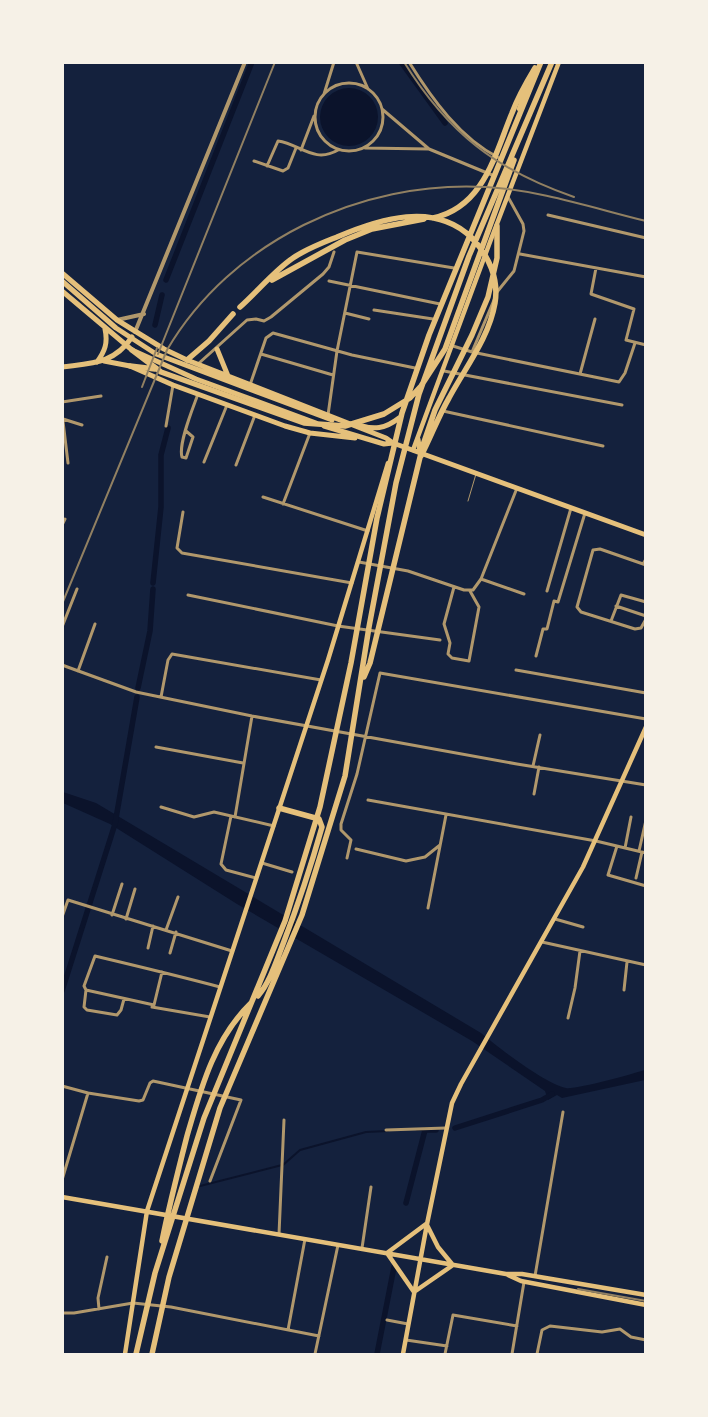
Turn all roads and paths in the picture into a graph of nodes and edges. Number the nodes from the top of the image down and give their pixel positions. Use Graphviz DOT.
graph roads {
  1 [pos="245,62"];
  2 [pos="334,62"];
  3 [pos="356,62"];
  4 [pos="409,62"];
  5 [pos="539,62"];
  6 [pos="552,62"];
  7 [pos="559,62"];
  8 [pos="368,90"];
  9 [pos="324,95"];
  10 [pos="381,108"];
  11 [pos="315,112"];
  12 [pos="519,144"];
  13 [pos="296,148"];
  14 [pos="363,148"];
  15 [pos="429,149"];
  16 [pos="301,150"];
  17 [pos="339,150"];
  18 [pos="499,158"];
  19 [pos="254,161"];
  20 [pos="267,166"];
  21 [pos="492,175"];
  22 [pos="487,188"];
  23 [pos="510,191"];
  24 [pos="508,197"];
  25 [pos="548,214"];
  26 [pos="497,226"];
  27 [pos="646,238"];
  28 [pos="334,252"];
  29 [pos="520,254"];
  30 [pos="454,268"];
  31 [pos="596,268"];
  32 [pos="62,273"];
  33 [pos="646,277"];
  34 [pos="62,281"];
  35 [pos="269,281"];
  36 [pos="329,281"];
  37 [pos="350,287"];
  38 [pos="62,291"];
  39 [pos="440,304"];
  40 [pos="240,307"];
  41 [pos="374,310"];
  42 [pos="345,313"];
  43 [pos="144,314"];
  44 [pos="233,314"];
  45 [pos="369,318"];
  46 [pos="433,319"];
  47 [pos="595,319"];
  48 [pos="117,320"];
  49 [pos="105,328"];
  50 [pos="135,332"];
  51 [pos="635,343"];
  52 [pos="158,345"];
  53 [pos="646,345"];
  54 [pos="126,346"];
  55 [pos="453,346"];
  56 [pos="217,349"];
  57 [pos="132,350"];
  58 [pos="337,351"];
  59 [pos="472,352"];
  60 [pos="261,354"];
  61 [pos="187,360"];
  62 [pos="104,361"];
  63 [pos="97,362"];
  64 [pos="198,364"];
  65 [pos="130,366"];
  66 [pos="62,367"];
  67 [pos="415,368"];
  68 [pos="155,369"];
  69 [pos="444,371"];
  70 [pos="182,372"];
  71 [pos="580,374"];
  72 [pos="333,375"];
  73 [pos="228,377"];
  74 [pos="173,385"];
  75 [pos="250,385"];
  76 [pos="198,394"];
  77 [pos="101,396"];
  78 [pos="62,402"];
  79 [pos="227,405"];
  80 [pos="622,405"];
  81 [pos="430,408"];
  82 [pos="315,410"];
  83 [pos="62,413"];
  84 [pos="328,414"];
  85 [pos="255,415"];
  86 [pos="399,418"];
  87 [pos="63,419"];
  88 [pos="82,425"];
  89 [pos="166,426"];
  90 [pos="186,431"];
  91 [pos="368,432"];
  92 [pos="310,433"];
  93 [pos="358,438"];
  94 [pos="418,439"];
  95 [pos="393,443"];
  96 [pos="604,446"];
  97 [pos="413,450"];
  98 [pos="421,454"];
  99 [pos="204,462"];
  100 [pos="68,463"];
  101 [pos="236,465"];
  102 [pos="477,474"];
  103 [pos="517,488"];
  104 [pos="263,497"];
  105 [pos="468,502"];
  106 [pos="283,504"];
  107 [pos="572,508"];
  108 [pos="183,512"];
  109 [pos="585,512"];
  110 [pos="65,519"];
  111 [pos="62,525"];
  112 [pos="368,531"];
  113 [pos="646,534"];
  114 [pos="646,559"];
  115 [pos="359,562"];
  116 [pos="644,565"];
  117 [pos="482,579"];
  118 [pos="352,583"];
  119 [pos="454,587"];
  120 [pos="77,589"];
  121 [pos="470,591"];
  122 [pos="547,591"];
  123 [pos="524,594"];
  124 [pos="188,595"];
  125 [pos="646,602"];
  126 [pos="616,606"];
  127 [pos="646,618"];
  128 [pos="611,621"];
  129 [pos="95,624"];
  130 [pos="338,626"];
  131 [pos="62,627"];
  132 [pos="440,640"];
  133 [pos="536,656"];
  134 [pos="62,665"];
  135 [pos="516,670"];
  136 [pos="78,671"];
  137 [pos="321,680"];
  138 [pos="362,681"];
  139 [pos="646,693"];
  140 [pos="162,697"];
  141 [pos="252,716"];
  142 [pos="646,720"];
  143 [pos="306,727"];
  144 [pos="646,727"];
  145 [pos="644,733"];
  146 [pos="365,735"];
  147 [pos="540,735"];
  148 [pos="156,747"];
  149 [pos="242,763"];
  150 [pos="533,766"];
  151 [pos="539,768"];
  152 [pos="623,781"];
  153 [pos="646,785"];
  154 [pos="534,794"];
  155 [pos="368,800"];
  156 [pos="161,807"];
  157 [pos="280,808"];
  158 [pos="446,815"];
  159 [pos="233,817"];
  160 [pos="632,817"];
  161 [pos="646,820"];
  162 [pos="274,826"];
  163 [pos="596,841"];
  164 [pos="441,845"];
  165 [pos="617,846"];
  166 [pos="625,848"];
  167 [pos="356,849"];
  168 [pos="642,852"];
  169 [pos="347,858"];
  170 [pos="262,863"];
  171 [pos="292,872"];
  172 [pos="636,878"];
  173 [pos="257,879"];
  174 [pos="122,884"];
  175 [pos="646,886"];
  176 [pos="135,889"];
  177 [pos="178,897"];
  178 [pos="428,908"];
  179 [pos="112,915"];
  180 [pos="62,917"];
  181 [pos="126,919"];
  182 [pos="555,919"];
  183 [pos="153,926"];
  184 [pos="583,927"];
  185 [pos="166,930"];
  186 [pos="176,932"];
  187 [pos="542,942"];
  188 [pos="148,948"];
  189 [pos="232,951"];
  190 [pos="580,951"];
  191 [pos="170,953"];
  192 [pos="627,962"];
  193 [pos="646,965"];
  194 [pos="162,972"];
  195 [pos="220,987"];
  196 [pos="86,990"];
  197 [pos="624,990"];
  198 [pos="124,999"];
  199 [pos="146,1006"];
  200 [pos="210,1018"];
  201 [pos="568,1018"];
  202 [pos="62,1086"];
  203 [pos="187,1088"];
  204 [pos="88,1093"];
  205 [pos="563,1112"];
  206 [pos="284,1120"];
  207 [pos="446,1128"];
  208 [pos="386,1130"];
  209 [pos="62,1180"];
  210 [pos="210,1181"];
  211 [pos="371,1186"];
  212 [pos="62,1197"];
  213 [pos="147,1211"];
  214 [pos="427,1224"];
  215 [pos="279,1234"];
  216 [pos="305,1238"];
  217 [pos="338,1244"];
  218 [pos="362,1248"];
  219 [pos="387,1253"];
  220 [pos="107,1257"];
  221 [pos="420,1259"];
  222 [pos="453,1265"];
  223 [pos="155,1273"];
  224 [pos="506,1274"];
  225 [pos="537,1276"];
  226 [pos="524,1282"];
  227 [pos="536,1284"];
  228 [pos="414,1292"];
  229 [pos="646,1295"];
  230 [pos="132,1303"];
  231 [pos="646,1305"];
  232 [pos="99,1309"];
  233 [pos="62,1312"];
  234 [pos="387,1320"];
  235 [pos="408,1324"];
  236 [pos="517,1326"];
  237 [pos="288,1330"];
  238 [pos="318,1336"];
  239 [pos="406,1340"];
  240 [pos="646,1340"];
  241 [pos="447,1346"];
  242 [pos="124,1354"];
  243 [pos="136,1354"];
  244 [pos="152,1354"];
  245 [pos="315,1354"];
  246 [pos="403,1354"];
  247 [pos="445,1354"];
  248 [pos="512,1354"];
  249 [pos="537,1354"];
  1 -- 43 [label="street"];
  2 -- 9 [label="street"];
  3 -- 8 [label="street"];
  4 -- 18 [label="street"];
  5 -- 18 [label="main road"];
  5 -- 35 [label="highway"];
  5 -- 223 [label="highway"];
  6 -- 12 [label="highway"];
  7 -- 23 [label="main road"];
  8 -- 9 [label="street"];
  8 -- 10 [label="street"];
  9 -- 11 [label="street"];
  10 -- 14 [label="street"];
  10 -- 15 [label="street"];
  11 -- 16 [label="street"];
  11 -- 17 [label="street"];
  12 -- 68 [label="highway"];
  12 -- 138 [label="highway"];
  13 -- 16 [label="street"];
  13 -- 20 [label="street"];
  13 -- 20 [label="street"];
  14 -- 15 [label="street"];
  14 -- 17 [label="street"];
  15 -- 21 [label="street"];
  16 -- 17 [label="street"];
  18 -- 21 [label="main road"];
  19 -- 20 [label="street"];
  21 -- 22 [label="main road"];
  22 -- 23 [label="main road"];
  22 -- 30 [label="main road"];
  23 -- 24 [label="main road"];
  24 -- 26 [label="main road"];
  24 -- 29 [label="street"];
  25 -- 27 [label="street"];
  26 -- 55 [label="main road"];
  26 -- 98 [label="highway"];
  28 -- 56 [label="street"];
  29 -- 31 [label="street"];
  29 -- 59 [label="street"];
  30 -- 37 [label="street"];
  30 -- 39 [label="main road"];
  31 -- 33 [label="street"];
  31 -- 51 [label="street"];
  32 -- 48 [label="main road"];
  34 -- 91 [label="main road"];
  35 -- 40 [label="highway"];
  35 -- 98 [label="highway"];
  36 -- 37 [label="street"];
  37 -- 39 [label="street"];
  37 -- 42 [label="street"];
  38 -- 49 [label="main road"];
  39 -- 46 [label="main road"];
  41 -- 46 [label="street"];
  42 -- 45 [label="street"];
  42 -- 58 [label="street"];
  43 -- 48 [label="street"];
  43 -- 50 [label="street"];
  44 -- 61 [label="highway"];
  46 -- 67 [label="main road"];
  47 -- 71 [label="street"];
  48 -- 50 [label="main road"];
  49 -- 54 [label="main road"];
  49 -- 63 [label="main road"];
  50 -- 52 [label="main road"];
  50 -- 54 [label="main road"];
  51 -- 53 [label="street"];
  51 -- 71 [label="street"];
  52 -- 54 [label="main road"];
  52 -- 61 [label="main road"];
  54 -- 57 [label="main road"];
  54 -- 62 [label="main road"];
  55 -- 59 [label="street"];
  55 -- 69 [label="main road"];
  56 -- 64 [label="street"];
  56 -- 73 [label="main road"];
  57 -- 68 [label="highway"];
  57 -- 70 [label="main road"];
  58 -- 60 [label="street"];
  58 -- 67 [label="street"];
  58 -- 72 [label="street"];
  59 -- 71 [label="street"];
  60 -- 72 [label="street"];
  60 -- 75 [label="street"];
  61 -- 64 [label="main road"];
  61 -- 70 [label="main road"];
  62 -- 63 [label="main road"];
  62 -- 65 [label="main road"];
  63 -- 66 [label="main road"];
  64 -- 73 [label="main road"];
  65 -- 68 [label="highway"];
  65 -- 74 [label="main road"];
  67 -- 86 [label="main road"];
  69 -- 80 [label="street"];
  69 -- 81 [label="main road"];
  70 -- 93 [label="main road"];
  72 -- 84 [label="street"];
  73 -- 75 [label="main road"];
  74 -- 76 [label="main road"];
  74 -- 89 [label="street"];
  75 -- 82 [label="main road"];
  76 -- 79 [label="main road"];
  76 -- 90 [label="street"];
  77 -- 78 [label="street"];
  79 -- 85 [label="main road"];
  79 -- 99 [label="street"];
  81 -- 94 [label="main road"];
  81 -- 96 [label="street"];
  82 -- 84 [label="main road"];
  82 -- 91 [label="main road"];
  83 -- 87 [label="street"];
  84 -- 86 [label="main road"];
  85 -- 92 [label="main road"];
  85 -- 101 [label="street"];
  86 -- 95 [label="main road"];
  87 -- 88 [label="street"];
  87 -- 100 [label="street"];
  90 -- 90 [label="street"];
  91 -- 95 [label="main road"];
  92 -- 93 [label="main road"];
  92 -- 106 [label="street"];
  93 -- 95 [label="main road"];
  94 -- 97 [label="main road"];
  94 -- 98 [label="main road"];
  95 -- 97 [label="main road"];
  95 -- 112 [label="main road"];
  97 -- 98 [label="main road"];
  98 -- 102 [label="main road"];
  98 -- 138 [label="highway"];
  102 -- 103 [label="main road"];
  102 -- 105 [label="lane"];
  103 -- 107 [label="main road"];
  103 -- 117 [label="street"];
  104 -- 106 [label="street"];
  106 -- 112 [label="street"];
  107 -- 109 [label="main road"];
  107 -- 122 [label="street"];
  108 -- 118 [label="street"];
  109 -- 113 [label="main road"];
  109 -- 133 [label="street"];
  110 -- 111 [label="street"];
  112 -- 115 [label="main road"];
  114 -- 116 [label="street"];
  115 -- 118 [label="main road"];
  115 -- 119 [label="street"];
  116 -- 128 [label="street"];
  117 -- 121 [label="street"];
  117 -- 123 [label="street"];
  118 -- 130 [label="main road"];
  119 -- 121 [label="street"];
  119 -- 121 [label="street"];
  120 -- 131 [label="street"];
  124 -- 130 [label="street"];
  125 -- 126 [label="street"];
  126 -- 127 [label="street"];
  126 -- 128 [label="street"];
  127 -- 128 [label="street"];
  129 -- 136 [label="street"];
  130 -- 132 [label="street"];
  130 -- 137 [label="main road"];
  134 -- 136 [label="street"];
  135 -- 139 [label="street"];
  136 -- 140 [label="street"];
  137 -- 140 [label="street"];
  137 -- 143 [label="main road"];
  138 -- 244 [label="highway"];
  140 -- 141 [label="street"];
  141 -- 143 [label="street"];
  141 -- 149 [label="street"];
  142 -- 146 [label="street"];
  143 -- 146 [label="street"];
  143 -- 157 [label="main road"];
  144 -- 145 [label="main road"];
  145 -- 152 [label="main road"];
  146 -- 150 [label="street"];
  146 -- 169 [label="street"];
  147 -- 150 [label="street"];
  148 -- 149 [label="street"];
  149 -- 159 [label="street"];
  150 -- 151 [label="street"];
  151 -- 152 [label="street"];
  151 -- 154 [label="street"];
  152 -- 153 [label="street"];
  152 -- 163 [label="main road"];
  155 -- 158 [label="street"];
  156 -- 159 [label="street"];
  157 -- 162 [label="main road"];
  157 -- 223 [label="highway"];
  158 -- 163 [label="street"];
  158 -- 164 [label="street"];
  159 -- 162 [label="street"];
  159 -- 173 [label="street"];
  160 -- 166 [label="street"];
  161 -- 168 [label="street"];
  162 -- 170 [label="main road"];
  163 -- 165 [label="street"];
  163 -- 182 [label="main road"];
  164 -- 167 [label="street"];
  164 -- 178 [label="street"];
  165 -- 166 [label="street"];
  165 -- 175 [label="street"];
  166 -- 168 [label="street"];
  168 -- 172 [label="street"];
  170 -- 171 [label="street"];
  170 -- 173 [label="main road"];
  173 -- 189 [label="main road"];
  174 -- 179 [label="street"];
  176 -- 181 [label="street"];
  177 -- 185 [label="street"];
  179 -- 180 [label="street"];
  179 -- 181 [label="street"];
  181 -- 183 [label="street"];
  182 -- 184 [label="street"];
  182 -- 187 [label="main road"];
  183 -- 185 [label="street"];
  183 -- 188 [label="street"];
  185 -- 186 [label="street"];
  186 -- 189 [label="street"];
  186 -- 191 [label="street"];
  187 -- 190 [label="street"];
  187 -- 207 [label="main road"];
  189 -- 195 [label="main road"];
  190 -- 192 [label="street"];
  190 -- 201 [label="street"];
  192 -- 193 [label="street"];
  192 -- 197 [label="street"];
  194 -- 195 [label="street"];
  194 -- 196 [label="street"];
  194 -- 198 [label="street"];
  195 -- 200 [label="main road"];
  196 -- 198 [label="street"];
  196 -- 198 [label="street"];
  199 -- 200 [label="street"];
  200 -- 203 [label="main road"];
  202 -- 204 [label="street"];
  203 -- 204 [label="street"];
  203 -- 210 [label="street"];
  203 -- 213 [label="main road"];
  204 -- 209 [label="street"];
  205 -- 225 [label="street"];
  206 -- 215 [label="street"];
  207 -- 208 [label="street"];
  207 -- 214 [label="main road"];
  211 -- 218 [label="street"];
  212 -- 213 [label="main road"];
  213 -- 215 [label="main road"];
  213 -- 230 [label="main road"];
  214 -- 219 [label="main road"];
  214 -- 221 [label="main road"];
  214 -- 222 [label="main road"];
  215 -- 216 [label="main road"];
  216 -- 217 [label="main road"];
  216 -- 237 [label="street"];
  217 -- 218 [label="main road"];
  217 -- 238 [label="street"];
  218 -- 219 [label="main road"];
  219 -- 221 [label="main road"];
  219 -- 228 [label="main road"];
  220 -- 232 [label="street"];
  221 -- 222 [label="main road"];
  221 -- 228 [label="main road"];
  222 -- 224 [label="main road"];
  222 -- 228 [label="main road"];
  223 -- 243 [label="highway"];
  224 -- 225 [label="main road"];
  224 -- 226 [label="main road"];
  225 -- 227 [label="main road"];
  225 -- 229 [label="main road"];
  226 -- 227 [label="main road"];
  226 -- 236 [label="street"];
  227 -- 231 [label="main road"];
  228 -- 235 [label="main road"];
  230 -- 232 [label="street"];
  230 -- 237 [label="street"];
  230 -- 242 [label="main road"];
  232 -- 233 [label="street"];
  234 -- 235 [label="street"];
  235 -- 239 [label="main road"];
  236 -- 241 [label="street"];
  236 -- 248 [label="street"];
  237 -- 238 [label="street"];
  238 -- 245 [label="street"];
  239 -- 241 [label="street"];
  239 -- 246 [label="main road"];
  240 -- 249 [label="street"];
  241 -- 247 [label="street"];
}
